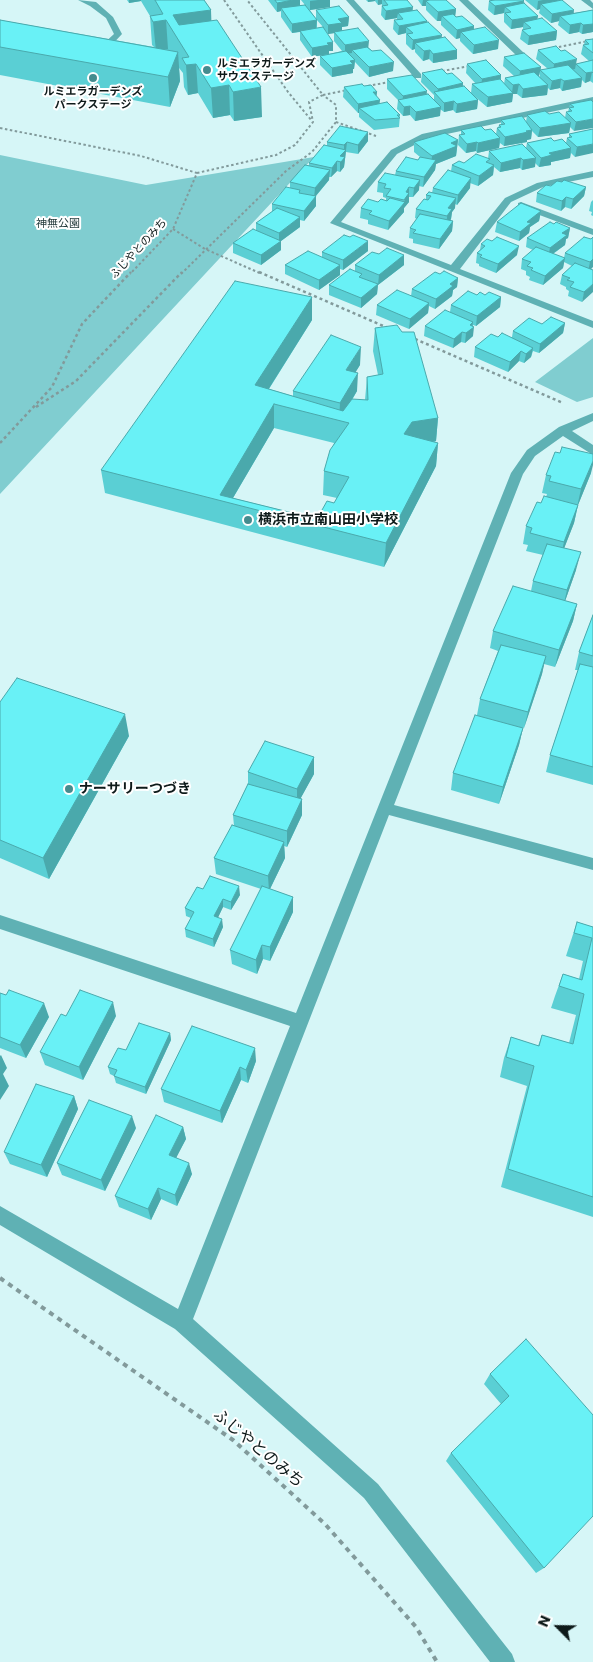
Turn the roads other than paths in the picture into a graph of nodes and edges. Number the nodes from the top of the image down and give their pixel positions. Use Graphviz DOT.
graph roads {
  1 [pos="82,0"];
  2 [pos="350,0"];
  3 [pos="463,0"];
  4 [pos="585,0"];
  5 [pos="593,7"];
  6 [pos="88,49"];
  7 [pos="521,55"];
  8 [pos="418,76"];
  9 [pos="593,100"];
  10 [pos="593,174"];
  11 [pos="508,200"];
  12 [pos="593,232"];
  13 [pos="454,269"];
  14 [pos="593,325"];
  15 [pos="593,417"];
  16 [pos="563,430"];
  17 [pos="593,451"];
  18 [pos="384,808"];
  19 [pos="593,864"];
  20 [pos="0,922"];
  21 [pos="300,1022"];
  22 [pos="0,1215"];
  23 [pos="182,1322"];
  24 [pos="504,1662"];
  1 -- 6 [label="street"];
  2 -- 8 [label="street"];
  3 -- 7 [label="street"];
  4 -- 5 [label="street"];
  9 -- 13 [label="street"];
  10 -- 11 [label="street"];
  11 -- 12 [label="street"];
  11 -- 13 [label="street"];
  13 -- 14 [label="street"];
  15 -- 16 [label="street"];
  16 -- 17 [label="street"];
  16 -- 18 [label="street"];
  18 -- 19 [label="street"];
  18 -- 21 [label="street"];
  20 -- 21 [label="street"];
  21 -- 23 [label="street"];
  22 -- 23 [label="street"];
  23 -- 24 [label="street"];
}
